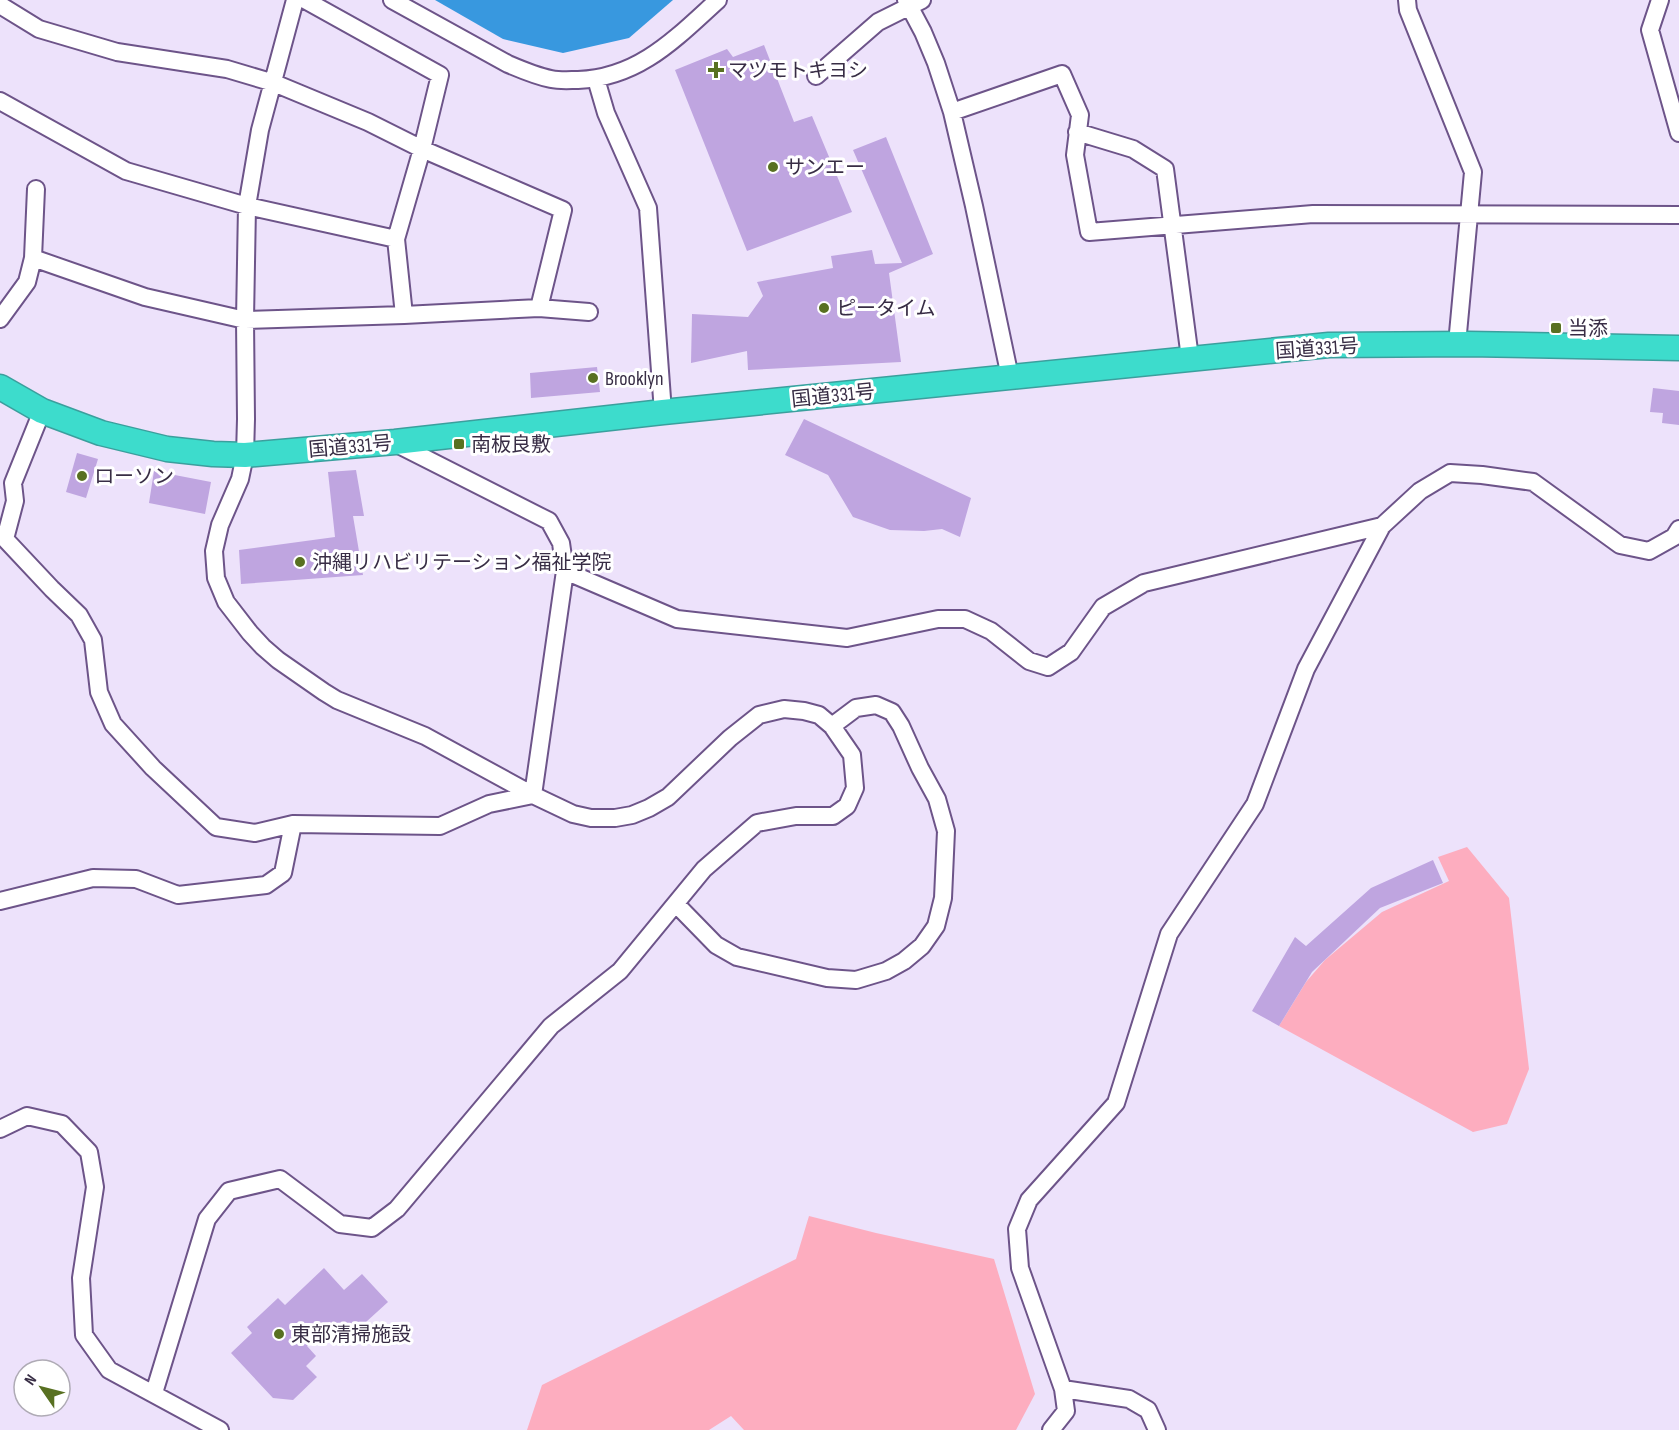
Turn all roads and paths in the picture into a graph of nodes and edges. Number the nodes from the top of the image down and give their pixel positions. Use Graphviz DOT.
graph roads {
  1 [pos="296,0"];
  2 [pos="305,0"];
  3 [pos="392,0"];
  4 [pos="718,0"];
  5 [pos="1407,0"];
  6 [pos="1660,0"];
  7 [pos="913,2"];
  8 [pos="0,5"];
  9 [pos="816,76"];
  10 [pos="596,79"];
  11 [pos="274,83"];
  12 [pos="0,101"];
  13 [pos="952,112"];
  14 [pos="1077,132"];
  15 [pos="1679,133"];
  16 [pos="422,149"];
  17 [pos="36,189"];
  18 [pos="248,206"];
  19 [pos="1469,215"];
  20 [pos="1679,215"];
  21 [pos="1172,225"];
  22 [pos="396,239"];
  23 [pos="33,258"];
  24 [pos="539,308"];
  25 [pos="589,312"];
  26 [pos="404,315"];
  27 [pos="0,319"];
  28 [pos="245,320"];
  29 [pos="1457,344"];
  30 [pos="1679,348"];
  31 [pos="1190,358"];
  32 [pos="1010,377"];
  33 [pos="0,387"];
  34 [pos="42,411"];
  35 [pos="663,412"];
  36 [pos="395,442"];
  37 [pos="245,455"];
  38 [pos="6,481"];
  39 [pos="1382,526"];
  40 [pos="1679,529"];
  41 [pos="3,540"];
  42 [pos="566,571"];
  43 [pos="832,726"];
  44 [pos="533,795"];
  45 [pos="293,824"];
  46 [pos="0,901"];
  47 [pos="676,904"];
  48 [pos="0,1129"];
  49 [pos="1063,1389"];
  50 [pos="154,1393"];
  51 [pos="220,1430"];
  52 [pos="1051,1430"];
  53 [pos="1157,1430"];
  1 -- 11 [label="street"];
  2 -- 16 [label="street"];
  3 -- 10 [label="street"];
  4 -- 10 [label="street"];
  5 -- 19 [label="street"];
  6 -- 15 [label="street"];
  7 -- 9 [label="street"];
  7 -- 13 [label="street"];
  8 -- 11 [label="street"];
  10 -- 35 [label="street"];
  11 -- 16 [label="street"];
  11 -- 18 [label="street"];
  12 -- 18 [label="street"];
  13 -- 14 [label="street"];
  13 -- 32 [label="street"];
  14 -- 21 [label="street"];
  14 -- 21 [label="street"];
  16 -- 22 [label="street"];
  16 -- 24 [label="street"];
  17 -- 23 [label="street"];
  18 -- 22 [label="street"];
  18 -- 28 [label="street"];
  19 -- 20 [label="street"];
  19 -- 21 [label="street"];
  19 -- 29 [label="street"];
  21 -- 31 [label="street"];
  22 -- 26 [label="street"];
  23 -- 27 [label="street"];
  23 -- 28 [label="street"];
  24 -- 25 [label="street"];
  24 -- 26 [label="street"];
  26 -- 28 [label="street"];
  28 -- 37 [label="street"];
  29 -- 30 [label="highway, 国道331号"];
  29 -- 31 [label="highway, 国道331号"];
  31 -- 32 [label="highway, 国道331号"];
  32 -- 35 [label="highway, 国道331号"];
  33 -- 34 [label="highway, 国道331号"];
  34 -- 37 [label="highway, 国道331号"];
  34 -- 38 [label="street"];
  35 -- 36 [label="highway, 国道331号"];
  36 -- 37 [label="highway, 国道331号"];
  36 -- 42 [label="street"];
  37 -- 44 [label="street"];
  38 -- 41 [label="street"];
  39 -- 40 [label="street"];
  39 -- 42 [label="street"];
  39 -- 49 [label="street"];
  41 -- 45 [label="street"];
  42 -- 44 [label="street"];
  43 -- 44 [label="street"];
  43 -- 47 [label="street"];
  43 -- 47 [label="street"];
  44 -- 45 [label="street"];
  45 -- 46 [label="street"];
  47 -- 50 [label="street"];
  48 -- 50 [label="street"];
  49 -- 52 [label="street"];
  49 -- 53 [label="street"];
  50 -- 51 [label="street"];
}
